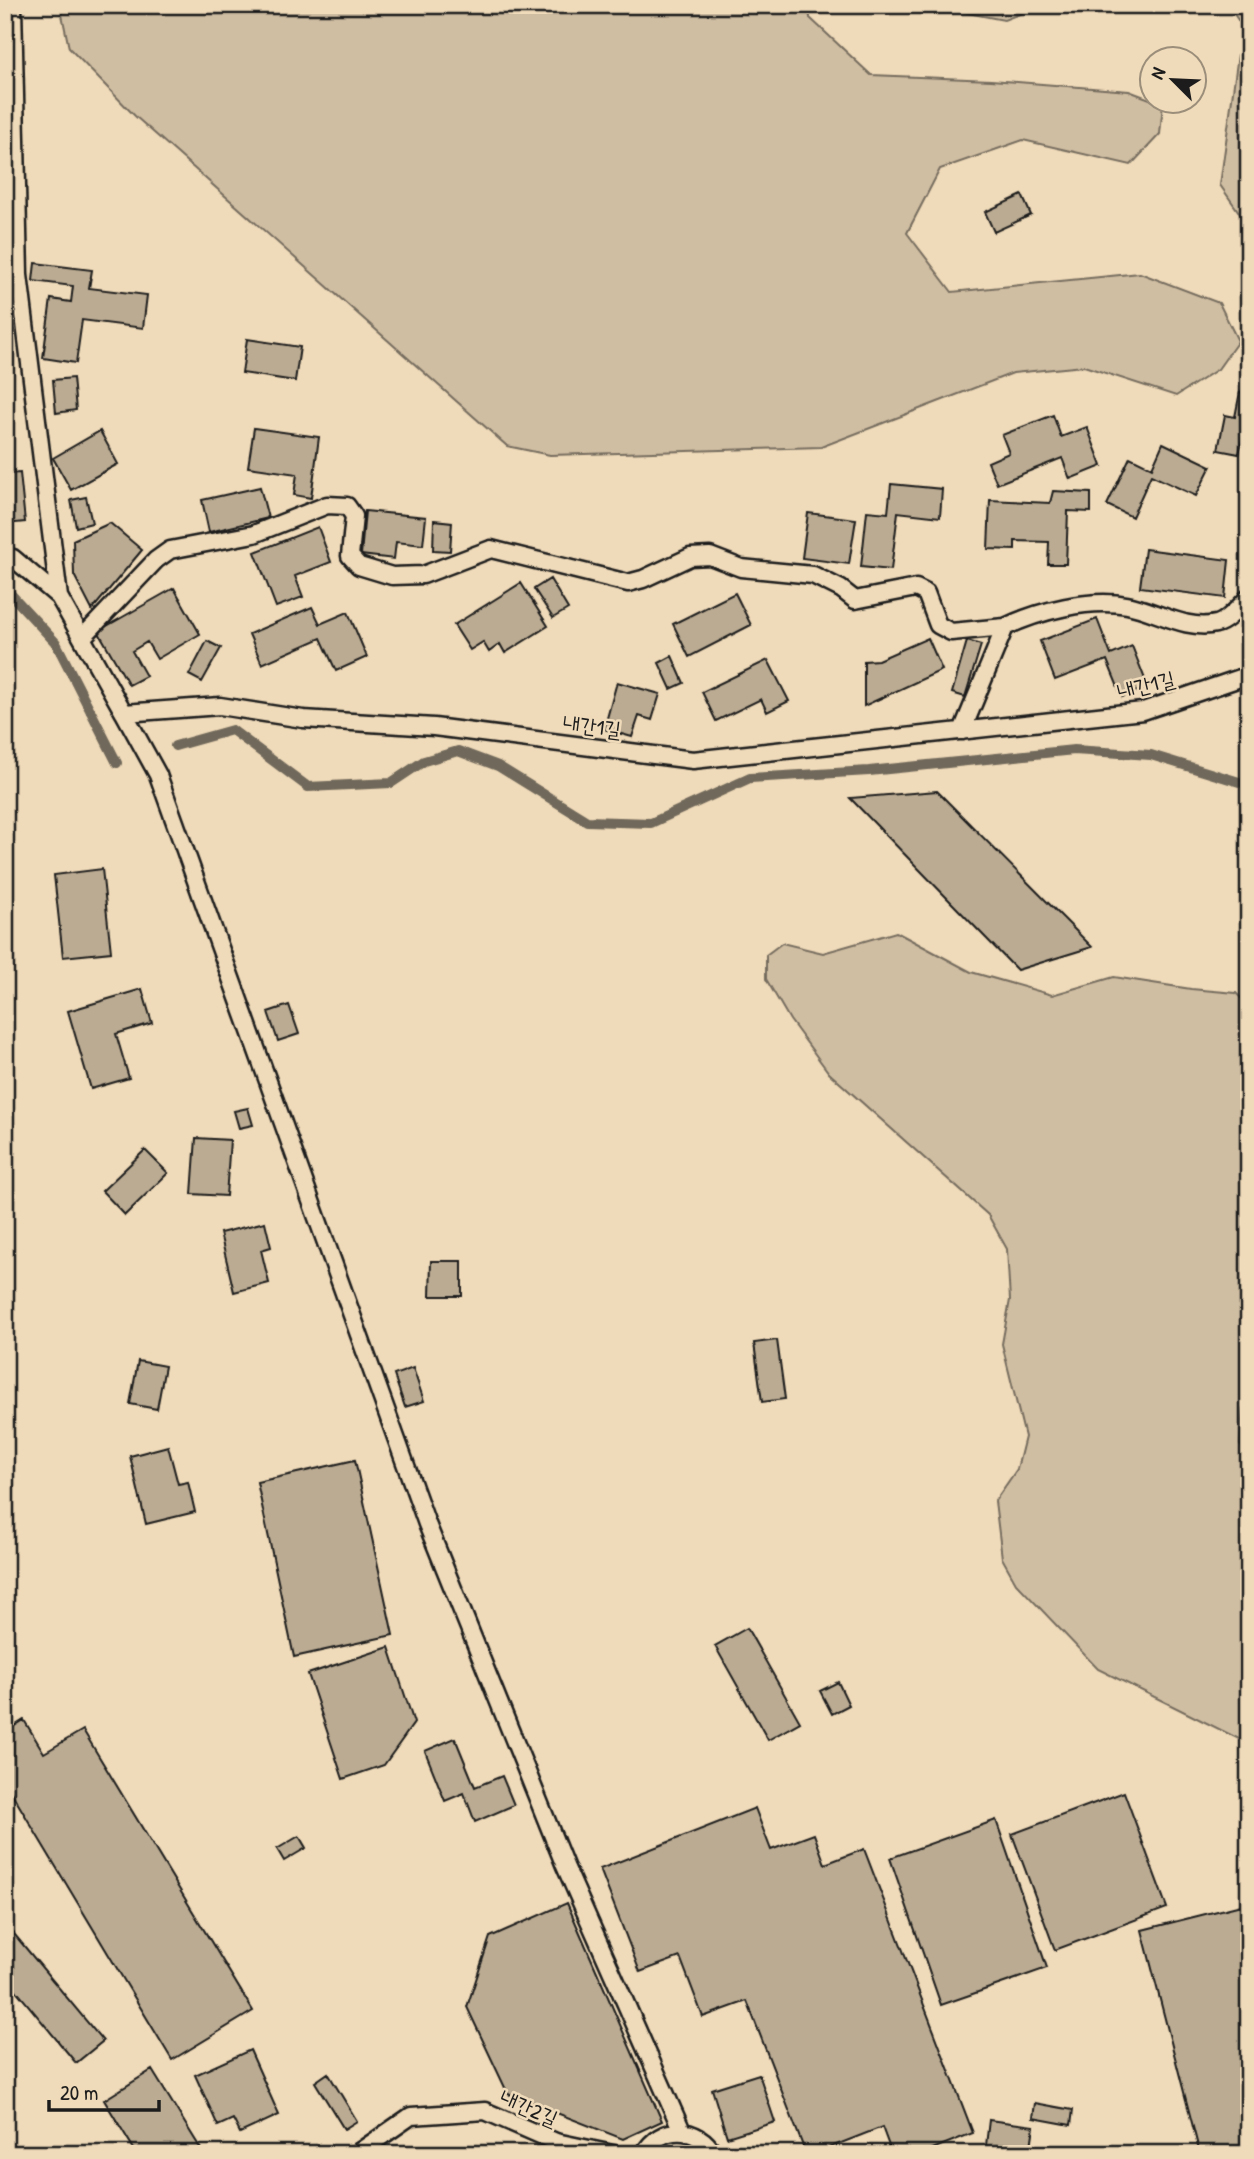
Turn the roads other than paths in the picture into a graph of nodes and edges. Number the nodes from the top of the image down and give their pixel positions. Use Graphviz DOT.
graph roads {
  1 [pos="13,5"];
  2 [pos="5,556"];
  3 [pos="59,597"];
  4 [pos="1249,597"];
  5 [pos="1005,627"];
  6 [pos="82,638"];
  7 [pos="1249,675"];
  8 [pos="124,713"];
  9 [pos="962,730"];
  10 [pos="682,2131"];
  11 [pos="356,2154"];
  12 [pos="614,2154"];
  13 [pos="644,2154"];
  14 [pos="714,2154"];
  1 -- 3 [label="lane"];
  2 -- 3 [label="lane"];
  3 -- 6 [label="lane"];
  4 -- 5 [label="lane"];
  5 -- 6 [label="lane"];
  5 -- 9 [label="lane"];
  6 -- 8 [label="lane"];
  7 -- 9 [label="lane, 내간1길"];
  8 -- 9 [label="lane, 내간1길"];
  8 -- 10 [label="lane"];
  10 -- 13 [label="lane"];
  10 -- 14 [label="lane"];
  11 -- 12 [label="lane, 내간2길"];
}
